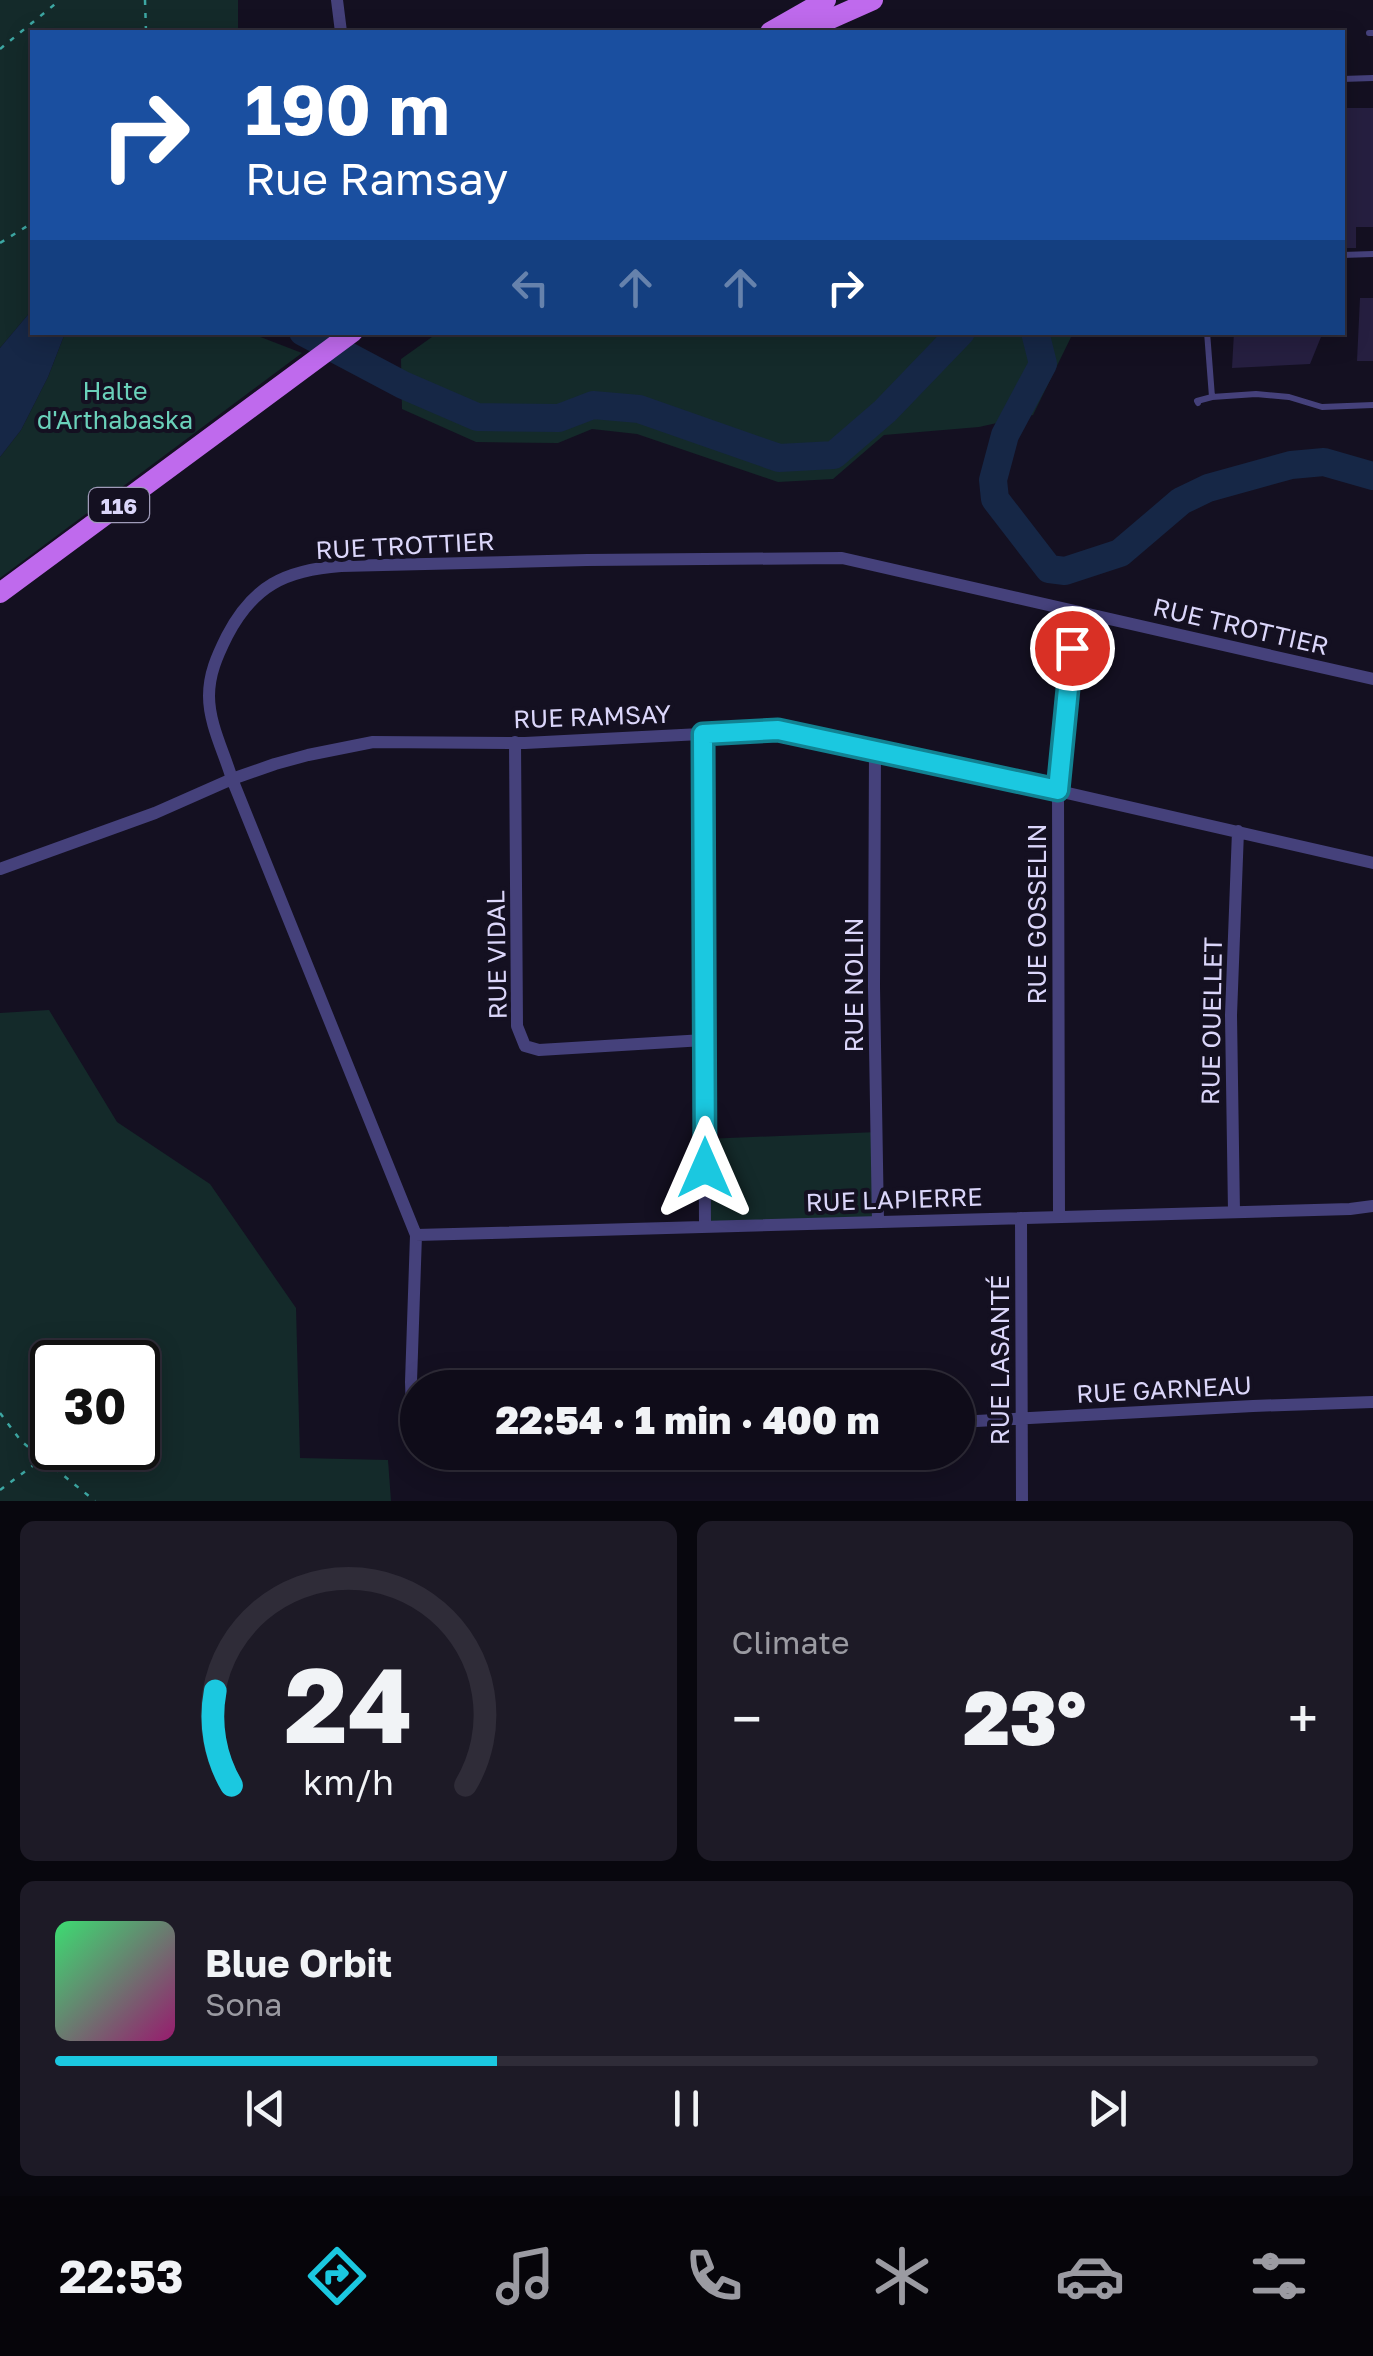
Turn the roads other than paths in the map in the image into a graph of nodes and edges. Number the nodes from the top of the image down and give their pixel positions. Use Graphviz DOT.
graph roads {
  1 [pos="336,0"];
  2 [pos="826,0"];
  3 [pos="872,0"];
  4 [pos="341,30"];
  5 [pos="774,30"];
  6 [pos="805,30"];
  7 [pos="1373,78"];
  8 [pos="1345,79"];
  9 [pos="1373,254"];
  10 [pos="1345,255"];
  11 [pos="349,335"];
  12 [pos="1207,335"];
  13 [pos="1212,397"];
  14 [pos="1198,402"];
  15 [pos="1373,404"];
  16 [pos="0,592"];
  17 [pos="1076,612"];
  18 [pos="1373,679"];
  19 [pos="703,734"];
  20 [pos="515,742"];
  21 [pos="875,749"];
  22 [pos="232,779"];
  23 [pos="1058,790"];
  24 [pos="1238,831"];
  25 [pos="1373,863"];
  26 [pos="0,869"];
  27 [pos="704,1040"];
  28 [pos="1373,1206"];
  29 [pos="1234,1212"];
  30 [pos="1059,1217"];
  31 [pos="1021,1218"];
  32 [pos="878,1222"];
  33 [pos="705,1226"];
  34 [pos="416,1234"];
  35 [pos="411,1370"];
  36 [pos="1373,1402"];
  37 [pos="1022,1420"];
  38 [pos="975,1421"];
  39 [pos="1022,1501"];
  1 -- 4 [label="street"];
  2 -- 5 [label="main road"];
  3 -- 6 [label="main road"];
  7 -- 8 [label="lane"];
  9 -- 10 [label="lane"];
  11 -- 16 [label="main road, 116"];
  12 -- 13 [label="lane"];
  13 -- 14 [label="lane"];
  13 -- 15 [label="lane"];
  17 -- 18 [label="street, RUE TROTTIER"];
  17 -- 22 [label="street, RUE TROTTIER"];
  17 -- 23 [label="street, RUE GOSSELIN"];
  19 -- 20 [label="street, RUE RAMSAY"];
  19 -- 21 [label="street, RUE RAMSAY"];
  19 -- 27 [label="street"];
  20 -- 22 [label="street, RUE RAMSAY"];
  20 -- 27 [label="street, RUE VIDAL"];
  21 -- 23 [label="street, RUE RAMSAY"];
  21 -- 32 [label="street, RUE NOLIN"];
  22 -- 26 [label="street, RUE RAMSAY"];
  22 -- 34 [label="street, RUE TROTTIER"];
  23 -- 24 [label="street, RUE RAMSAY"];
  23 -- 30 [label="street, RUE GOSSELIN"];
  24 -- 25 [label="street, RUE RAMSAY"];
  24 -- 29 [label="street, RUE OUELLET"];
  27 -- 33 [label="street"];
  28 -- 29 [label="street, RUE LAPIERRE"];
  29 -- 30 [label="street, RUE LAPIERRE"];
  30 -- 31 [label="street, RUE LAPIERRE"];
  31 -- 32 [label="street, RUE LAPIERRE"];
  31 -- 37 [label="street, RUE LASANTÉ"];
  32 -- 33 [label="street, RUE LAPIERRE"];
  33 -- 34 [label="street, RUE LAPIERRE"];
  34 -- 35 [label="street, RUE TROTTIER"];
  36 -- 37 [label="street, RUE GARNEAU"];
  37 -- 38 [label="street, RUE GARNEAU"];
  37 -- 39 [label="street, RUE LASANTÉ"];
}
